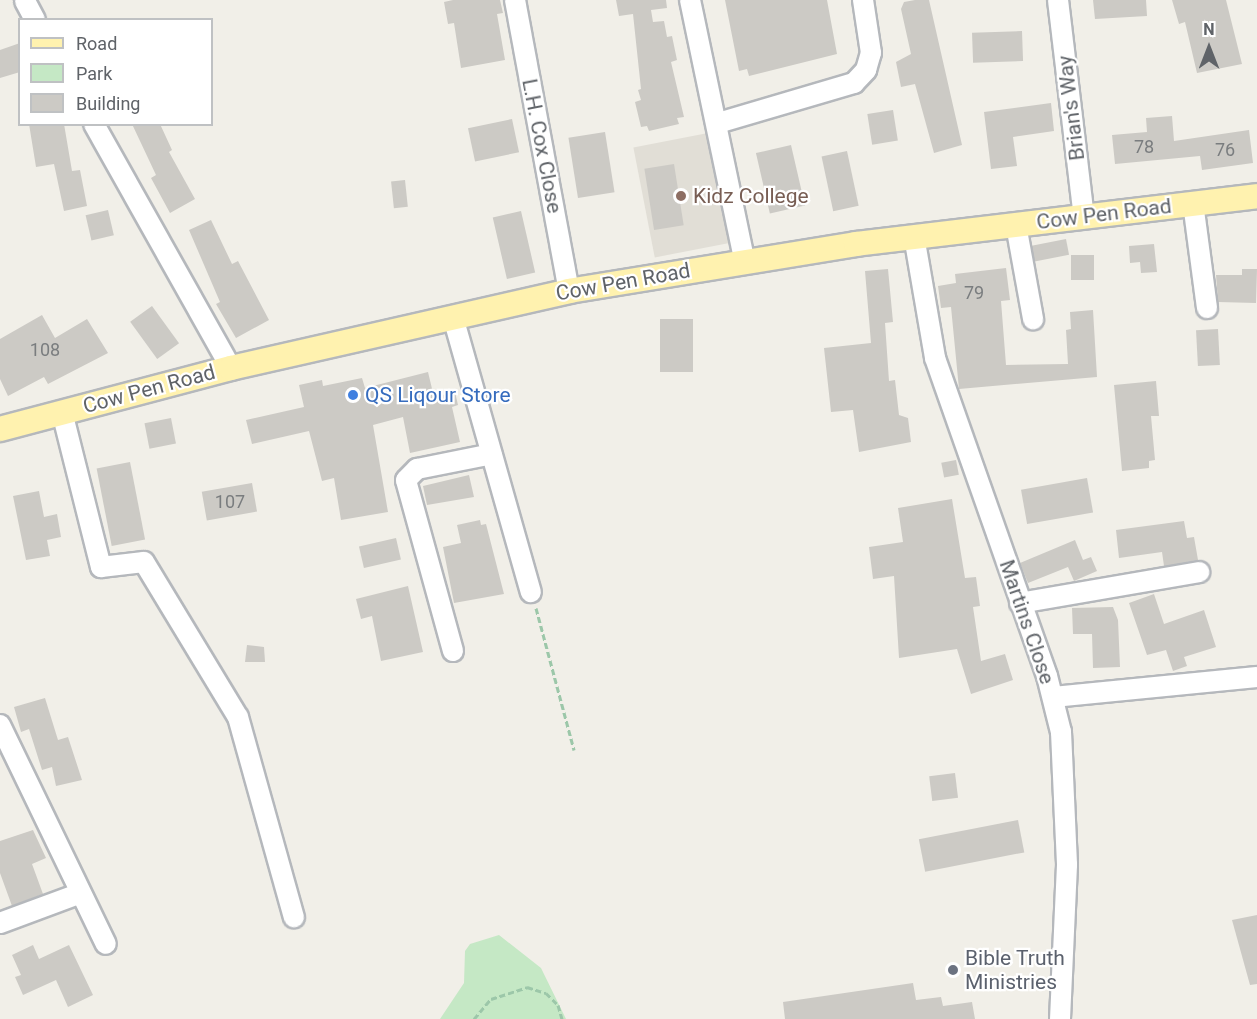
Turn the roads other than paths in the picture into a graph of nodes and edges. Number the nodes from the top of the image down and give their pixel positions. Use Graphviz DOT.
graph roads {
  1 [pos="515,0"];
  2 [pos="690,0"];
  3 [pos="863,0"];
  4 [pos="1058,0"];
  5 [pos="25,1"];
  6 [pos="34,18"];
  7 [pos="718,123"];
  8 [pos="95,126"];
  9 [pos="1257,196"];
  10 [pos="1193,203"];
  11 [pos="1084,217"];
  12 [pos="1016,225"];
  13 [pos="914,236"];
  14 [pos="744,259"];
  15 [pos="569,291"];
  16 [pos="1207,308"];
  17 [pos="453,317"];
  18 [pos="1033,319"];
  19 [pos="231,368"];
  20 [pos="62,412"];
  21 [pos="0,429"];
  22 [pos="492,454"];
  23 [pos="1199,572"];
  24 [pos="531,592"];
  25 [pos="1020,603"];
  26 [pos="453,651"];
  27 [pos="1257,677"];
  28 [pos="1053,697"];
  29 [pos="0,725"];
  30 [pos="81,893"];
  31 [pos="294,916"];
  32 [pos="0,923"];
  33 [pos="106,944"];
  34 [pos="1060,1019"];
  1 -- 15 [label="street, L.H. Cox Close"];
  2 -- 7 [label="street"];
  3 -- 7 [label="street"];
  4 -- 11 [label="street, Brian's Way"];
  5 -- 6 [label="street"];
  7 -- 14 [label="street"];
  8 -- 19 [label="street"];
  9 -- 10 [label="main road, Cow Pen Road"];
  10 -- 11 [label="main road, Cow Pen Road"];
  10 -- 16 [label="street"];
  11 -- 12 [label="main road, Cow Pen Road"];
  12 -- 13 [label="main road, Cow Pen Road"];
  12 -- 18 [label="street"];
  13 -- 14 [label="main road, Cow Pen Road"];
  13 -- 25 [label="street, Martins Close"];
  14 -- 15 [label="main road, Cow Pen Road"];
  15 -- 17 [label="main road, Cow Pen Road"];
  17 -- 19 [label="main road, Cow Pen Road"];
  17 -- 22 [label="street"];
  19 -- 20 [label="main road, Cow Pen Road"];
  20 -- 21 [label="main road, Cow Pen Road"];
  20 -- 31 [label="street"];
  22 -- 24 [label="street"];
  22 -- 26 [label="street"];
  23 -- 25 [label="street"];
  25 -- 28 [label="street, Martins Close"];
  27 -- 28 [label="street"];
  28 -- 34 [label="street, Martins Close"];
  29 -- 30 [label="street"];
  30 -- 32 [label="street"];
  30 -- 33 [label="street"];
}
